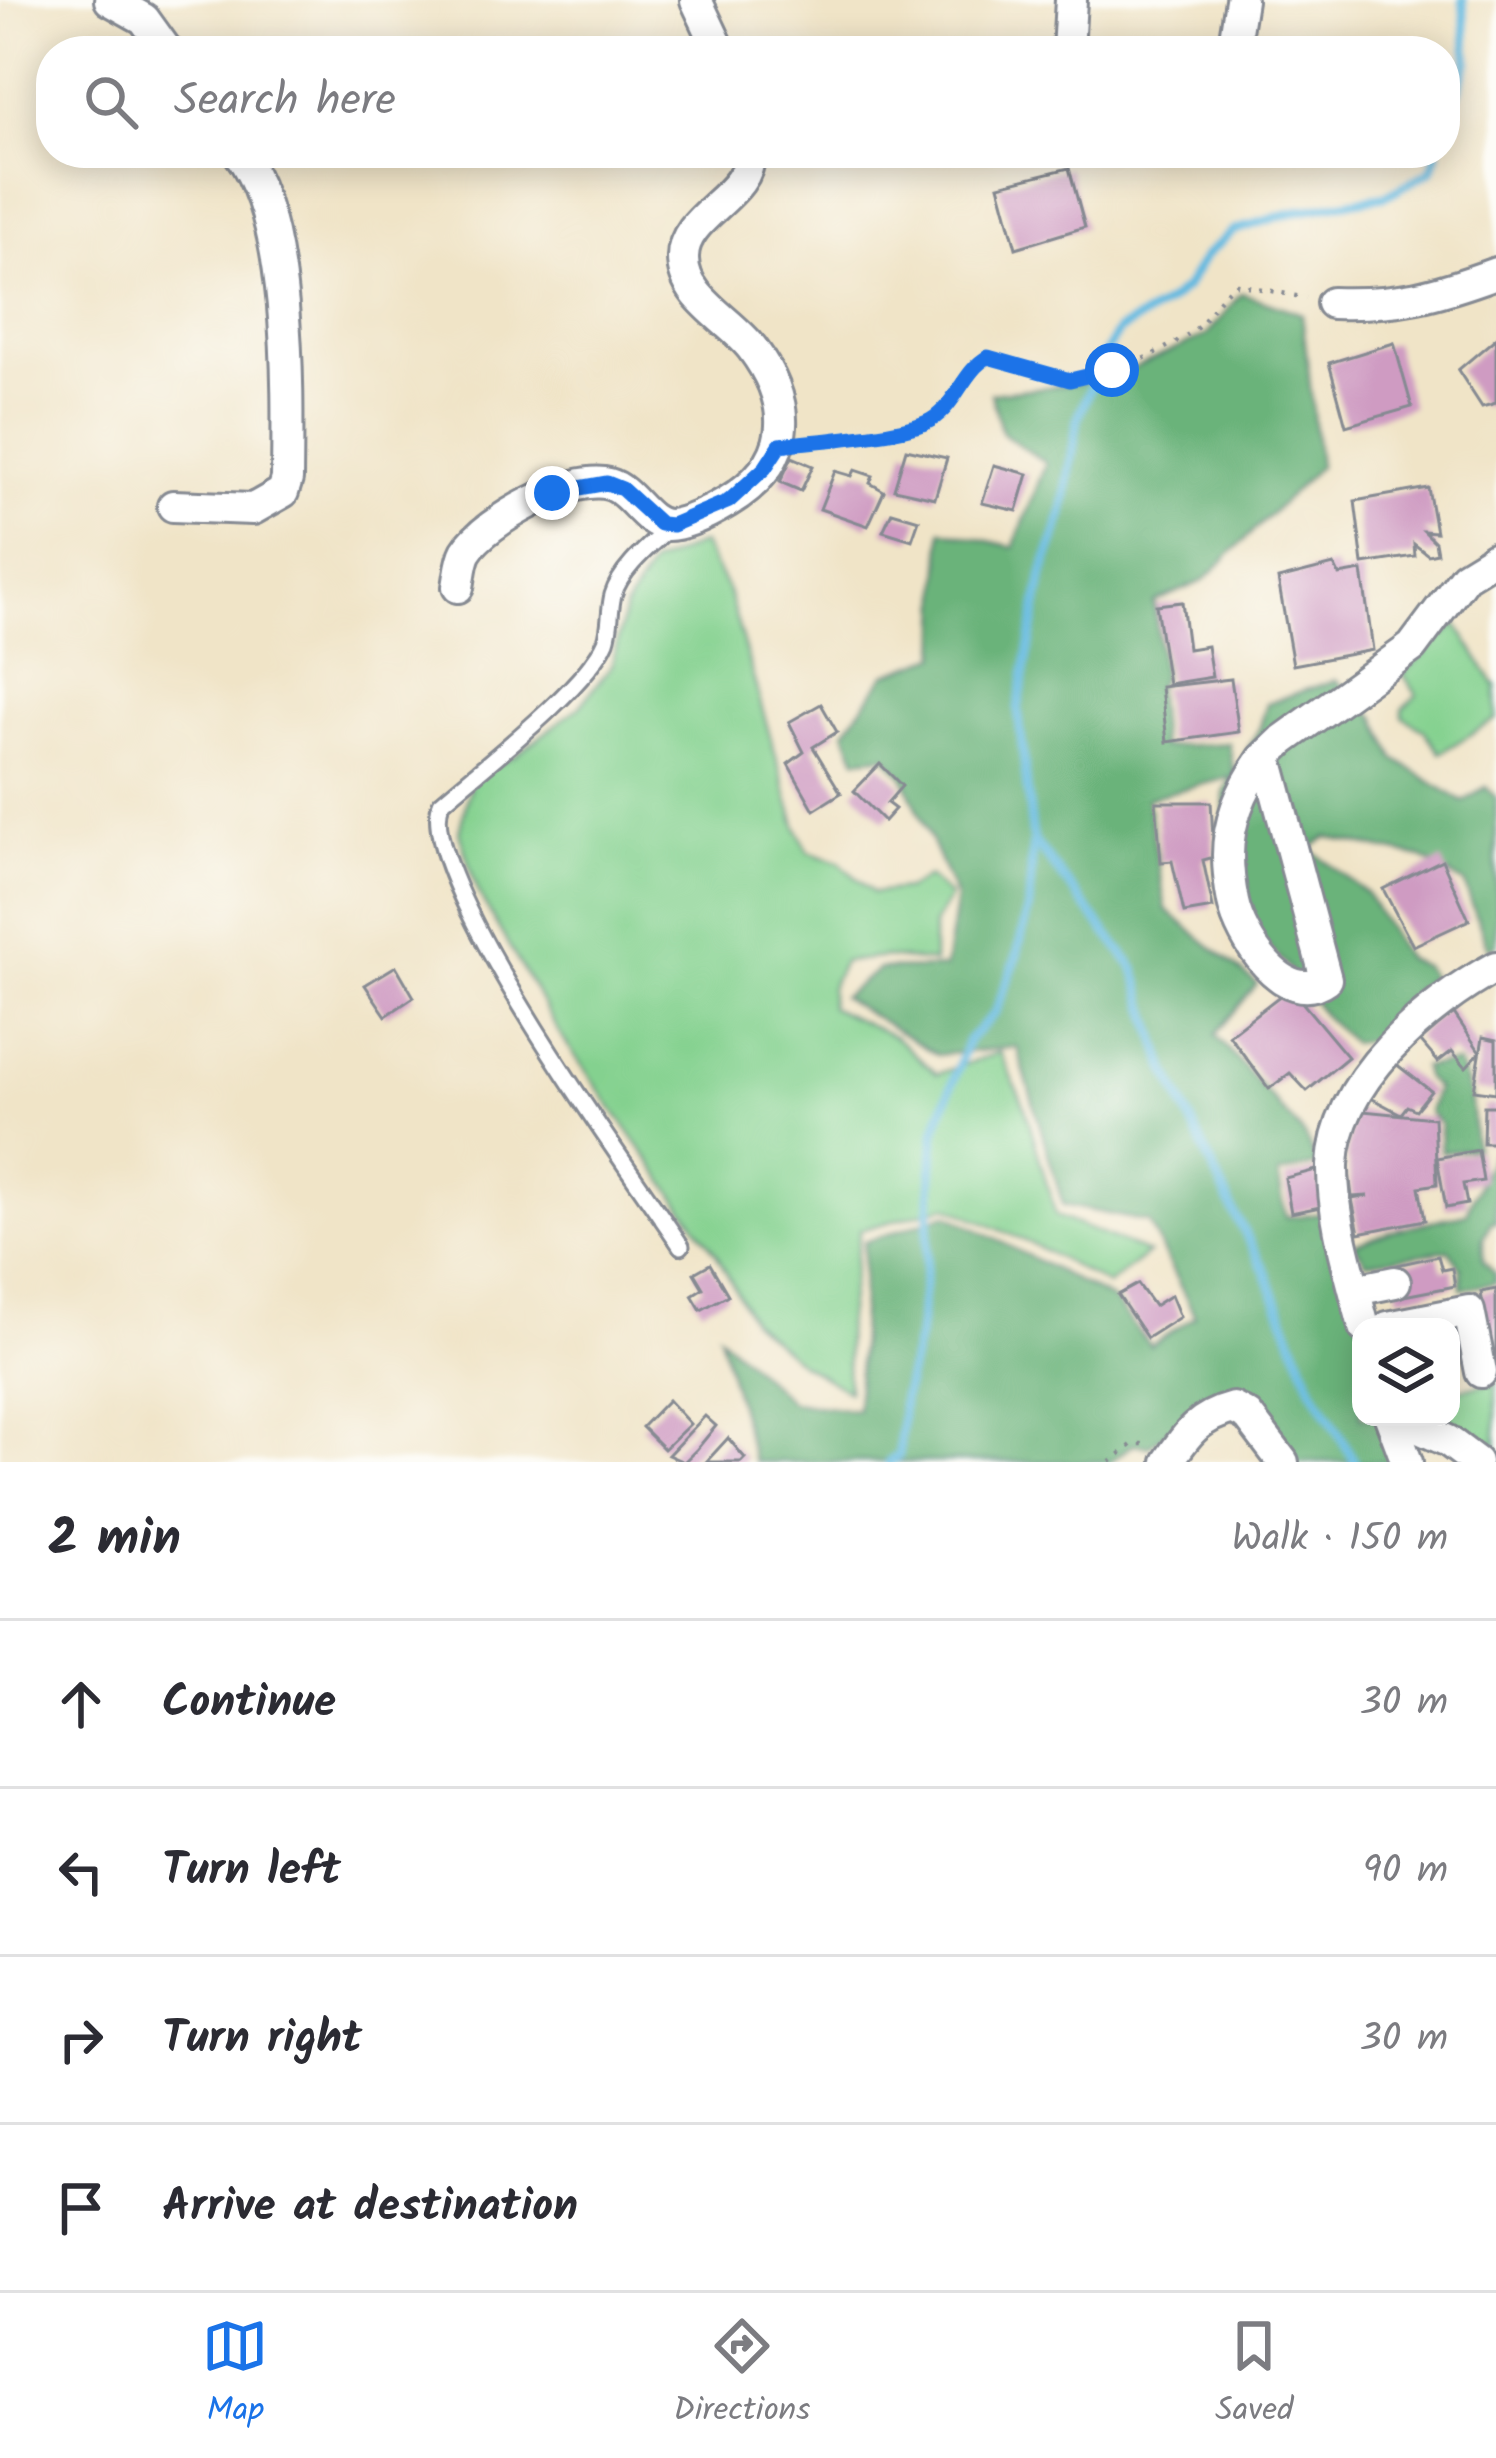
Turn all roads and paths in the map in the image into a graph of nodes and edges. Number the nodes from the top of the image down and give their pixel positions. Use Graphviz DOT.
graph roads {
  1 [pos="110,0"];
  2 [pos="696,0"];
  3 [pos="1071,0"];
  4 [pos="1240,0"];
  5 [pos="156,36"];
  6 [pos="712,36"];
  7 [pos="1069,36"];
  8 [pos="1234,36"];
  9 [pos="248,168"];
  10 [pos="747,168"];
  11 [pos="1496,273"];
  12 [pos="1332,303"];
  13 [pos="780,445"];
  14 [pos="173,506"];
  15 [pos="672,525"];
  16 [pos="1496,557"];
  17 [pos="458,587"];
  18 [pos="1263,759"];
  19 [pos="1496,967"];
  20 [pos="681,1246"];
  21 [pos="1395,1282"];
  22 [pos="1355,1290"];
  23 [pos="1362,1318"];
  24 [pos="1431,1318"];
  25 [pos="1475,1374"];
  26 [pos="1396,1426"];
  27 [pos="1413,1426"];
  28 [pos="1161,1457"];
  29 [pos="1110,1462"];
  30 [pos="1283,1462"];
  31 [pos="1407,1462"];
  32 [pos="1476,1462"];
  1 -- 5 [label="street"];
  2 -- 6 [label="street"];
  3 -- 7 [label="street"];
  4 -- 8 [label="street"];
  9 -- 14 [label="street"];
  10 -- 13 [label="street"];
  11 -- 12 [label="street"];
  12 -- 13 [label="path"];
  13 -- 15 [label="street"];
  15 -- 17 [label="street"];
  15 -- 20 [label="lane"];
  16 -- 18 [label="street"];
  18 -- 18 [label="street"];
  19 -- 22 [label="street"];
  21 -- 22 [label="street"];
  22 -- 23 [label="street"];
  24 -- 25 [label="street"];
  26 -- 31 [label="street"];
  27 -- 32 [label="street"];
  28 -- 29 [label="path"];
  28 -- 30 [label="street"];
}
